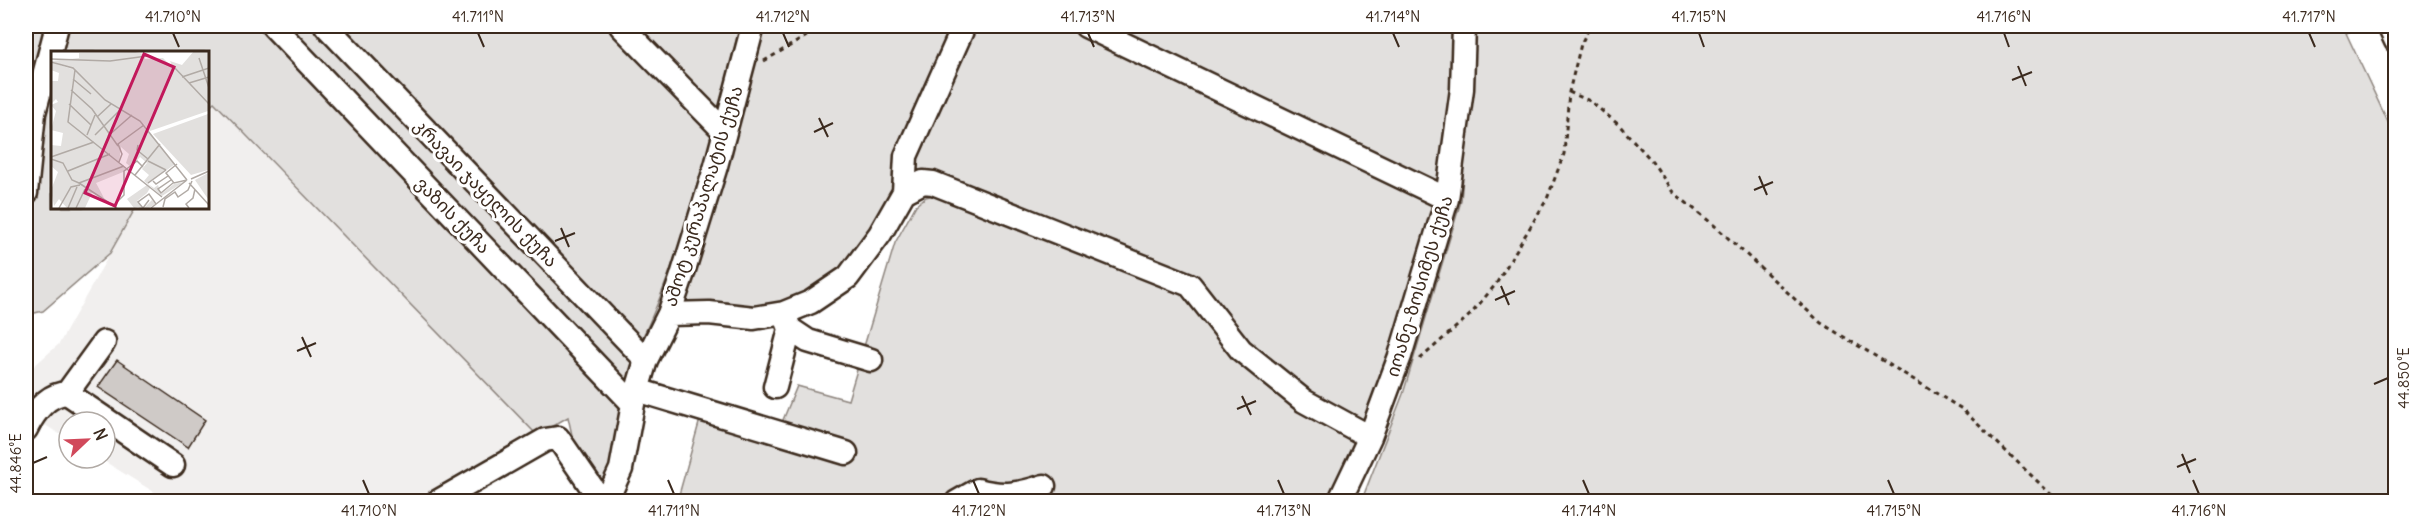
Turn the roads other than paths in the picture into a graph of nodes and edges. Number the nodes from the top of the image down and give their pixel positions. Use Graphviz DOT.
graph roads {
  1 [pos="57,26"];
  2 [pos="273,26"];
  3 [pos="326,26"];
  4 [pos="621,26"];
  5 [pos="753,26"];
  6 [pos="964,26"];
  7 [pos="1086,26"];
  8 [pos="1464,26"];
  9 [pos="2389,26"];
  10 [pos="2396,41"];
  11 [pos="30,113"];
  12 [pos="725,132"];
  13 [pos="904,192"];
  14 [pos="26,194"];
  15 [pos="1447,199"];
  16 [pos="669,314"];
  17 [pos="787,321"];
  18 [pos="104,342"];
  19 [pos="646,360"];
  20 [pos="871,360"];
  21 [pos="775,387"];
  22 [pos="67,393"];
  23 [pos="635,397"];
  24 [pos="26,429"];
  25 [pos="1370,436"];
  26 [pos="846,453"];
  27 [pos="173,465"];
  28 [pos="1044,486"];
  29 [pos="437,501"];
  30 [pos="604,501"];
  31 [pos="957,501"];
  32 [pos="1340,501"];
  1 -- 11 [label="street"];
  2 -- 23 [label="street, ვაზის ქუჩა"];
  3 -- 19 [label="street, კრავაი ჯაყელის ქუჩა"];
  4 -- 12 [label="street"];
  5 -- 12 [label="street, აშოტ კურაპალატის ქუჩა"];
  6 -- 13 [label="street"];
  7 -- 15 [label="street"];
  8 -- 15 [label="street, იოანე-ზოსიმეს ქუჩა"];
  9 -- 10 [label="street"];
  11 -- 14 [label="street"];
  12 -- 16 [label="street, აშოტ კურაპალატის ქუჩა"];
  13 -- 17 [label="street"];
  13 -- 25 [label="street"];
  15 -- 25 [label="street, იოანე-ზოსიმეს ქუჩა"];
  16 -- 17 [label="street"];
  16 -- 19 [label="street, აშოტ კურაპალატის ქუჩა"];
  17 -- 20 [label="street"];
  17 -- 21 [label="street"];
  18 -- 22 [label="street"];
  19 -- 23 [label="street, აშოტ კურაპალატის ქუჩა"];
  22 -- 24 [label="street"];
  22 -- 27 [label="street"];
  23 -- 26 [label="street"];
  23 -- 30 [label="street, აშოტ კურაპალატის ქუჩა"];
  25 -- 32 [label="street, იოანე-ზოსიმეს ქუჩა"];
  28 -- 31 [label="street"];
  29 -- 30 [label="street"];
}
